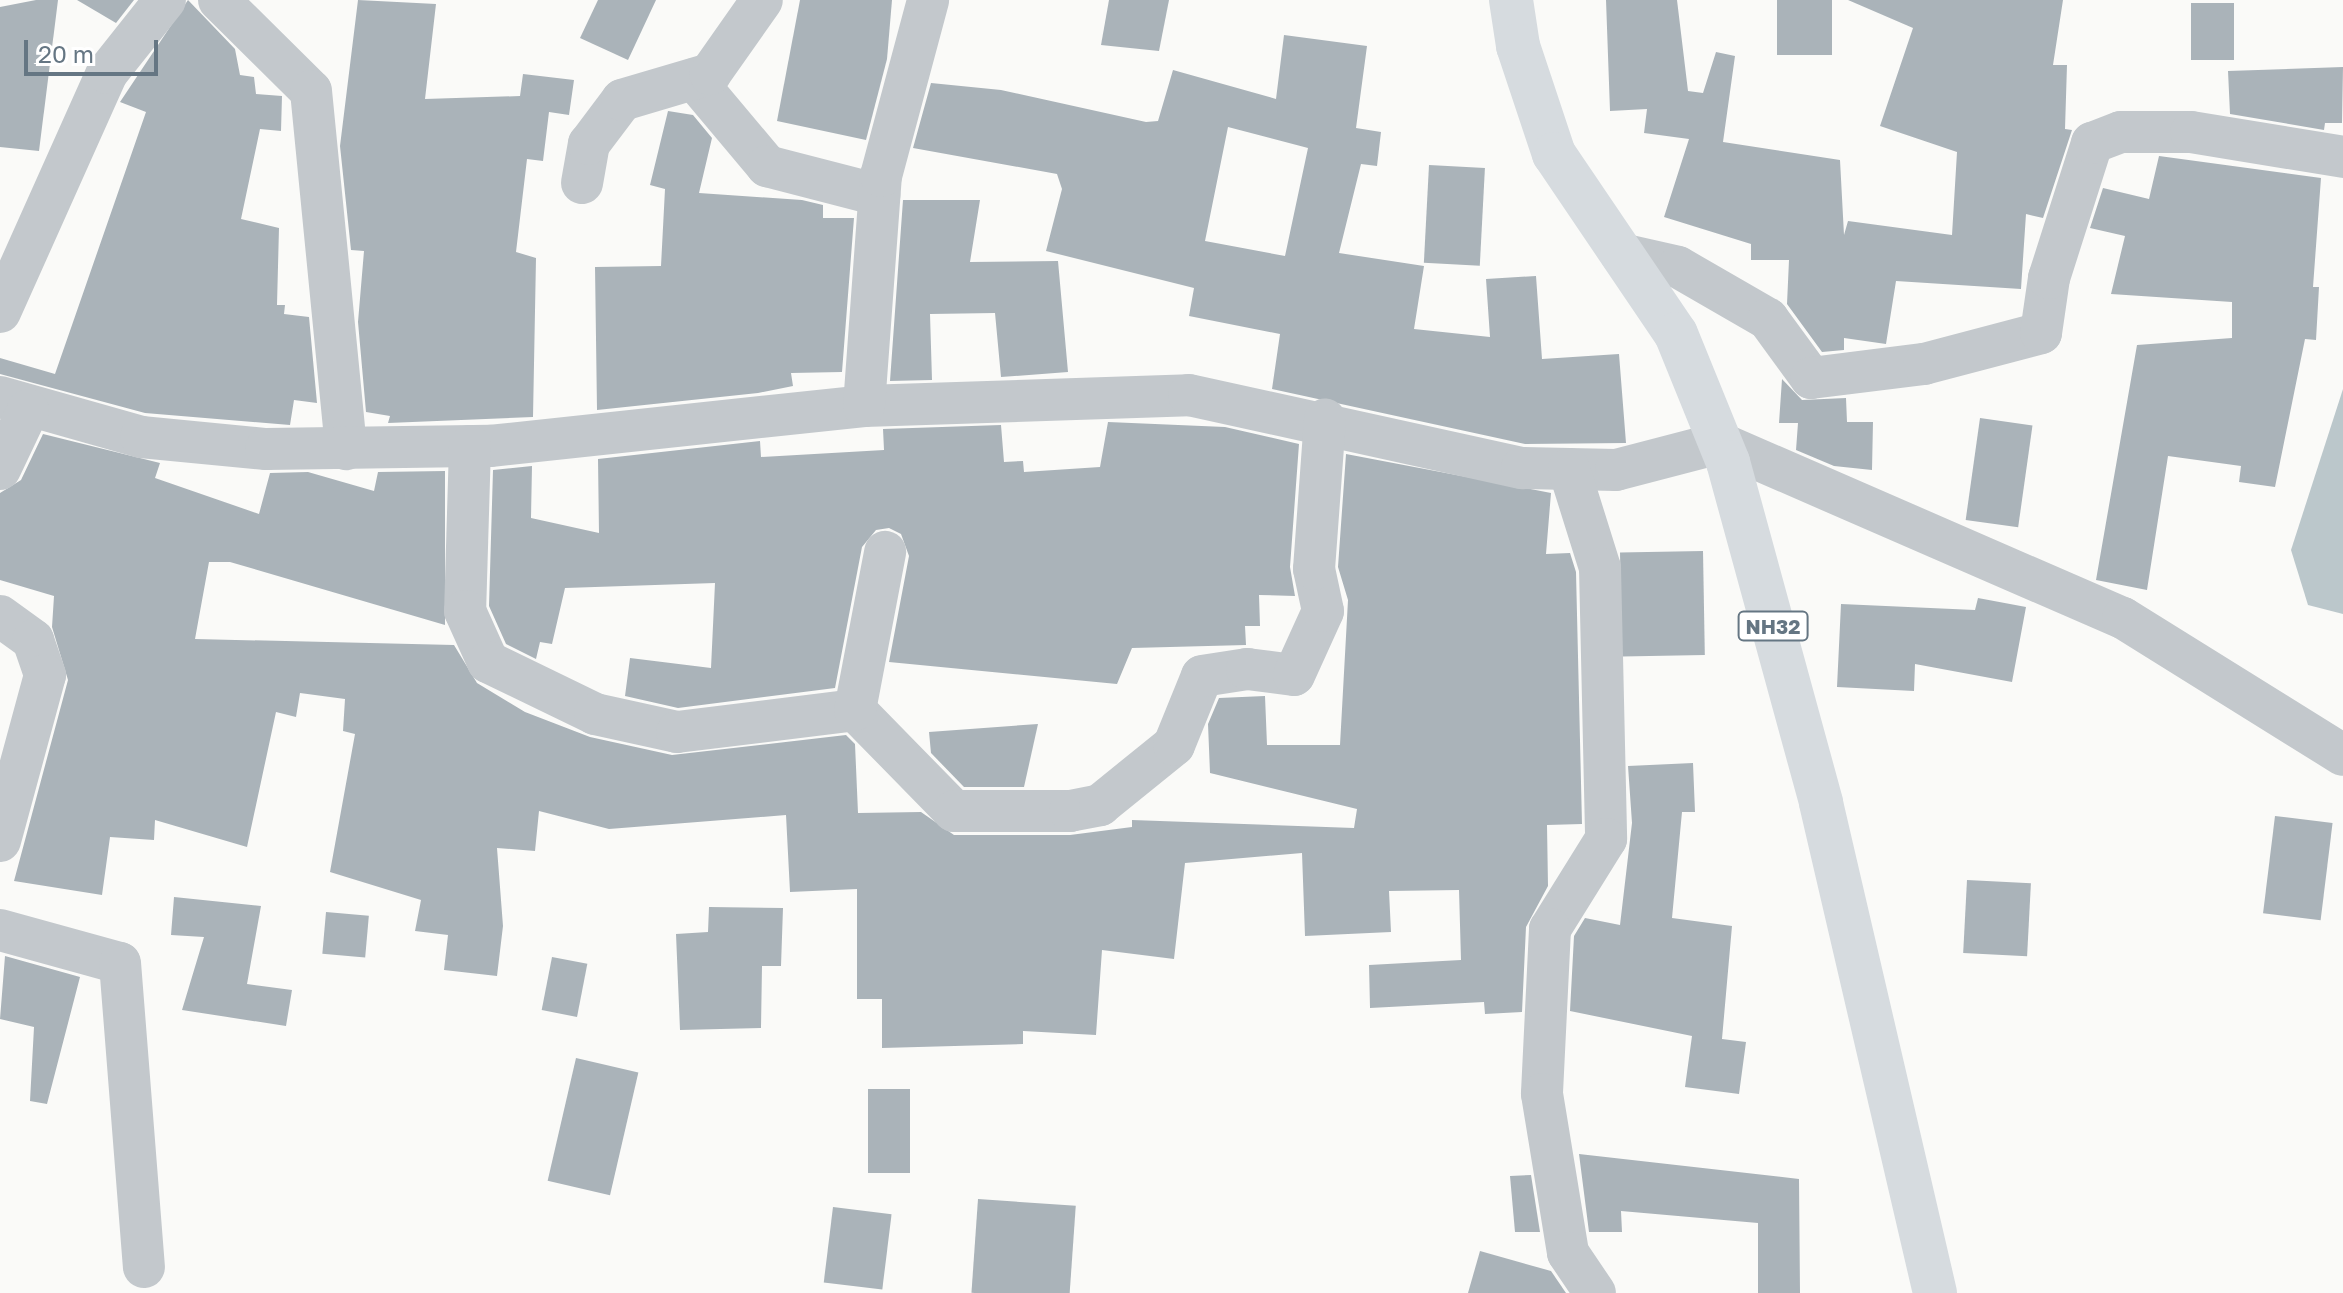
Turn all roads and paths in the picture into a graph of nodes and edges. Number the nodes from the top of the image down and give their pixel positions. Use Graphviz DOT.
graph roads {
  1 [pos="165,0"];
  2 [pos="219,0"];
  3 [pos="762,0"];
  4 [pos="928,0"];
  5 [pos="1511,0"];
  6 [pos="694,79"];
  7 [pos="2343,157"];
  8 [pos="582,183"];
  9 [pos="879,195"];
  10 [pos="1621,254"];
  11 [pos="0,312"];
  12 [pos="14,403"];
  13 [pos="864,406"];
  14 [pos="1325,419"];
  15 [pos="1720,443"];
  16 [pos="470,446"];
  17 [pos="346,449"];
  18 [pos="0,469"];
  19 [pos="1569,469"];
  20 [pos="885,552"];
  21 [pos="0,616"];
  22 [pos="855,710"];
  23 [pos="2343,755"];
  24 [pos="0,841"];
  25 [pos="0,930"];
  26 [pos="144,1267"];
  27 [pos="1595,1293"];
  28 [pos="1935,1293"];
  1 -- 11 [label="street"];
  2 -- 17 [label="street"];
  3 -- 6 [label="street"];
  4 -- 9 [label="street"];
  5 -- 10 [label="main road, NH32"];
  6 -- 8 [label="street"];
  6 -- 9 [label="street"];
  7 -- 10 [label="street"];
  9 -- 13 [label="street"];
  10 -- 15 [label="main road, NH32"];
  12 -- 17 [label="street"];
  12 -- 18 [label="street"];
  13 -- 14 [label="street"];
  13 -- 16 [label="street"];
  14 -- 19 [label="street"];
  14 -- 22 [label="street"];
  15 -- 19 [label="street"];
  15 -- 23 [label="street"];
  15 -- 28 [label="main road, NH32"];
  16 -- 17 [label="street"];
  16 -- 22 [label="street"];
  19 -- 27 [label="street"];
  20 -- 22 [label="street"];
  21 -- 24 [label="street"];
  25 -- 26 [label="street"];
}
